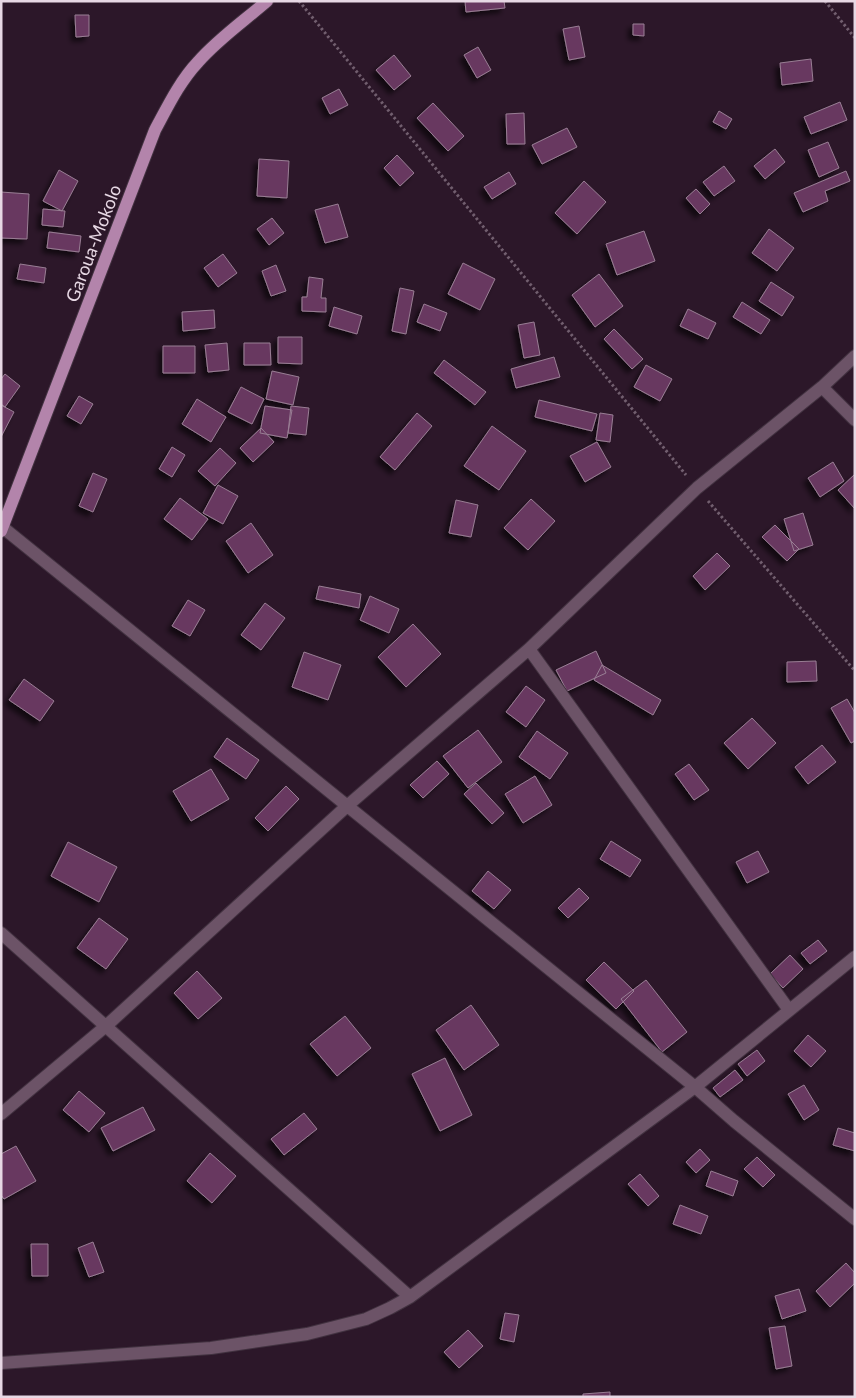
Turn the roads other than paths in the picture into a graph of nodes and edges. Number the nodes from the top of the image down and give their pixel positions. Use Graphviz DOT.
graph roads {
  1 [pos="267,1"];
  2 [pos="855,356"];
  3 [pos="822,387"];
  4 [pos="855,420"];
  5 [pos="2,528"];
  6 [pos="529,648"];
  7 [pos="347,806"];
  8 [pos="1,933"];
  9 [pos="855,957"];
  10 [pos="789,1010"];
  11 [pos="106,1026"];
  12 [pos="695,1087"];
  13 [pos="1,1114"];
  14 [pos="855,1219"];
  15 [pos="410,1297"];
  16 [pos="1,1363"];
  1 -- 5 [label="main road, Garoua-Mokolo"];
  2 -- 3 [label="street"];
  3 -- 4 [label="street"];
  3 -- 6 [label="street"];
  5 -- 7 [label="street"];
  6 -- 7 [label="street"];
  6 -- 10 [label="street"];
  7 -- 11 [label="street"];
  7 -- 12 [label="street"];
  8 -- 11 [label="street"];
  9 -- 10 [label="street"];
  10 -- 12 [label="street"];
  11 -- 13 [label="street"];
  11 -- 15 [label="street"];
  12 -- 14 [label="street"];
  12 -- 15 [label="street"];
  15 -- 16 [label="street"];
}
